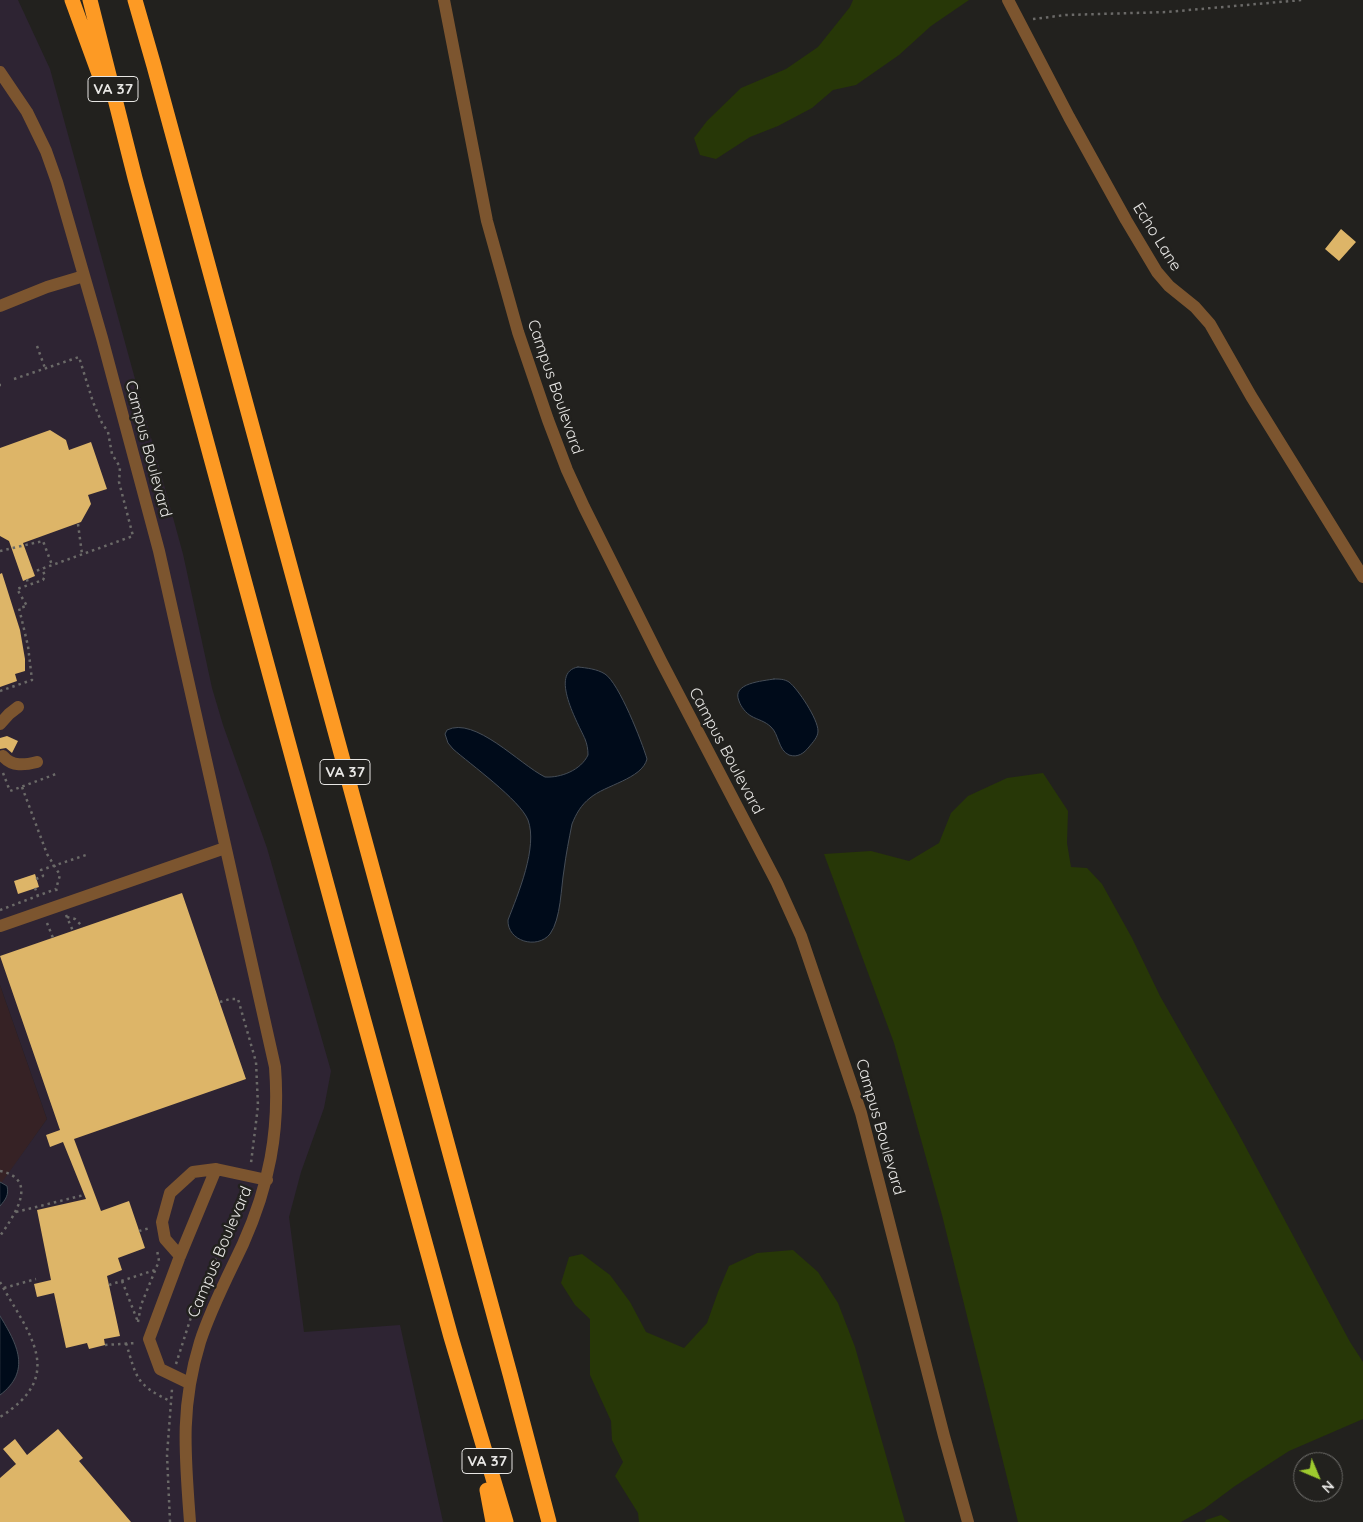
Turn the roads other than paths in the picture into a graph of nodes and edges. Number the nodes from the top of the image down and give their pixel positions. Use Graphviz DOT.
graph roads {
  1 [pos="72,0"];
  2 [pos="90,0"];
  3 [pos="135,0"];
  4 [pos="139,0"];
  5 [pos="444,0"];
  6 [pos="1008,0"];
  7 [pos="154,66"];
  8 [pos="0,72"];
  9 [pos="135,178"];
  10 [pos="84,276"];
  11 [pos="0,306"];
  12 [pos="1363,577"];
  13 [pos="18,707"];
  14 [pos="0,724"];
  15 [pos="3,756"];
  16 [pos="37,762"];
  17 [pos="224,848"];
  18 [pos="0,926"];
  19 [pos="216,1169"];
  20 [pos="267,1180"];
  21 [pos="180,1256"];
  22 [pos="189,1383"];
  23 [pos="469,1400"];
  24 [pos="190,1522"];
  25 [pos="493,1522"];
  26 [pos="506,1522"];
  27 [pos="550,1522"];
  28 [pos="968,1522"];
  1 -- 9 [label="highway"];
  2 -- 9 [label="highway, VA 37"];
  3 -- 7 [label="highway, VA 37"];
  4 -- 7 [label="highway"];
  5 -- 28 [label="street, Campus Boulevard"];
  6 -- 12 [label="street, Echo Lane"];
  7 -- 27 [label="highway, VA 37"];
  8 -- 10 [label="street, Campus Boulevard"];
  9 -- 23 [label="highway, VA 37"];
  10 -- 11 [label="street"];
  10 -- 17 [label="street, Campus Boulevard"];
  13 -- 14 [label="street"];
  15 -- 16 [label="street"];
  17 -- 18 [label="street"];
  17 -- 20 [label="street, Campus Boulevard"];
  19 -- 20 [label="street"];
  19 -- 21 [label="street"];
  19 -- 21 [label="street"];
  20 -- 22 [label="street, Campus Boulevard"];
  21 -- 22 [label="street"];
  22 -- 24 [label="street, Campus Boulevard"];
  23 -- 25 [label="highway"];
  23 -- 26 [label="highway, VA 37"];
}
